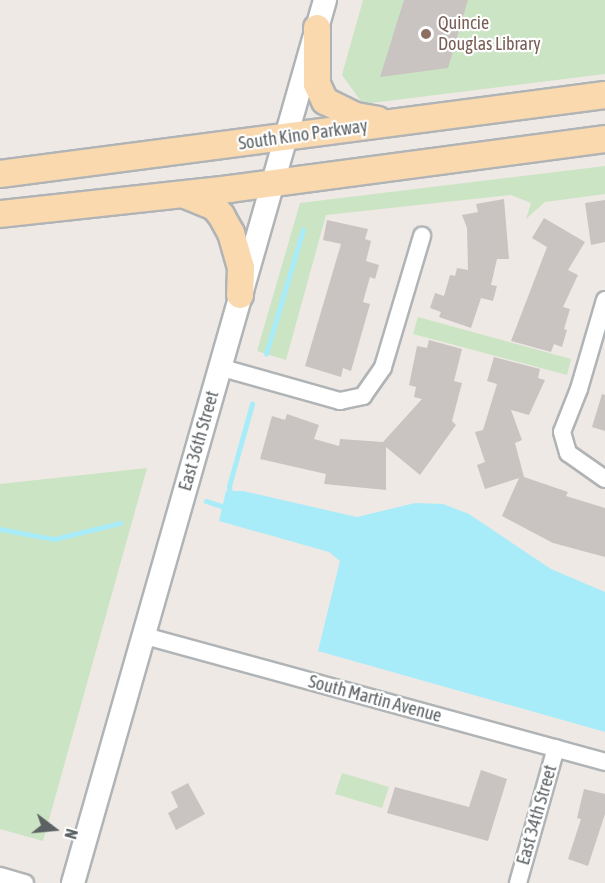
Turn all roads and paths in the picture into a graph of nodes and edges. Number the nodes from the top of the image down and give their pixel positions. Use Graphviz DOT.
graph roads {
  1 [pos="325,0"];
  2 [pos="317,28"];
  3 [pos="605,96"];
  4 [pos="390,123"];
  5 [pos="286,138"];
  6 [pos="605,139"];
  7 [pos="0,174"];
  8 [pos="273,183"];
  9 [pos="181,194"];
  10 [pos="0,214"];
  11 [pos="422,236"];
  12 [pos="240,295"];
  13 [pos="605,300"];
  14 [pos="219,367"];
  15 [pos="605,479"];
  16 [pos="145,636"];
  17 [pos="556,748"];
  18 [pos="605,762"];
  19 [pos="0,876"];
  20 [pos="25,883"];
  21 [pos="73,883"];
  22 [pos="518,883"];
  1 -- 2 [label="main road, East 36th Street"];
  2 -- 4 [label="main road"];
  2 -- 5 [label="main road, East 36th Street"];
  3 -- 4 [label="main road, South Kino Parkway"];
  4 -- 5 [label="main road, South Kino Parkway"];
  5 -- 7 [label="main road, South Kino Parkway"];
  5 -- 8 [label="main road, East 36th Street"];
  6 -- 8 [label="main road"];
  8 -- 9 [label="main road"];
  8 -- 12 [label="main road, East 36th Street"];
  9 -- 10 [label="main road"];
  9 -- 12 [label="main road"];
  11 -- 14 [label="street"];
  12 -- 14 [label="main road, East 36th Street"];
  13 -- 15 [label="street"];
  14 -- 16 [label="main road, East 36th Street"];
  16 -- 17 [label="street, South Martin Avenue"];
  16 -- 21 [label="main road, East 36th Street"];
  17 -- 18 [label="street, South Martin Avenue"];
  17 -- 22 [label="street, East 34th Street"];
  19 -- 20 [label="street"];
}
